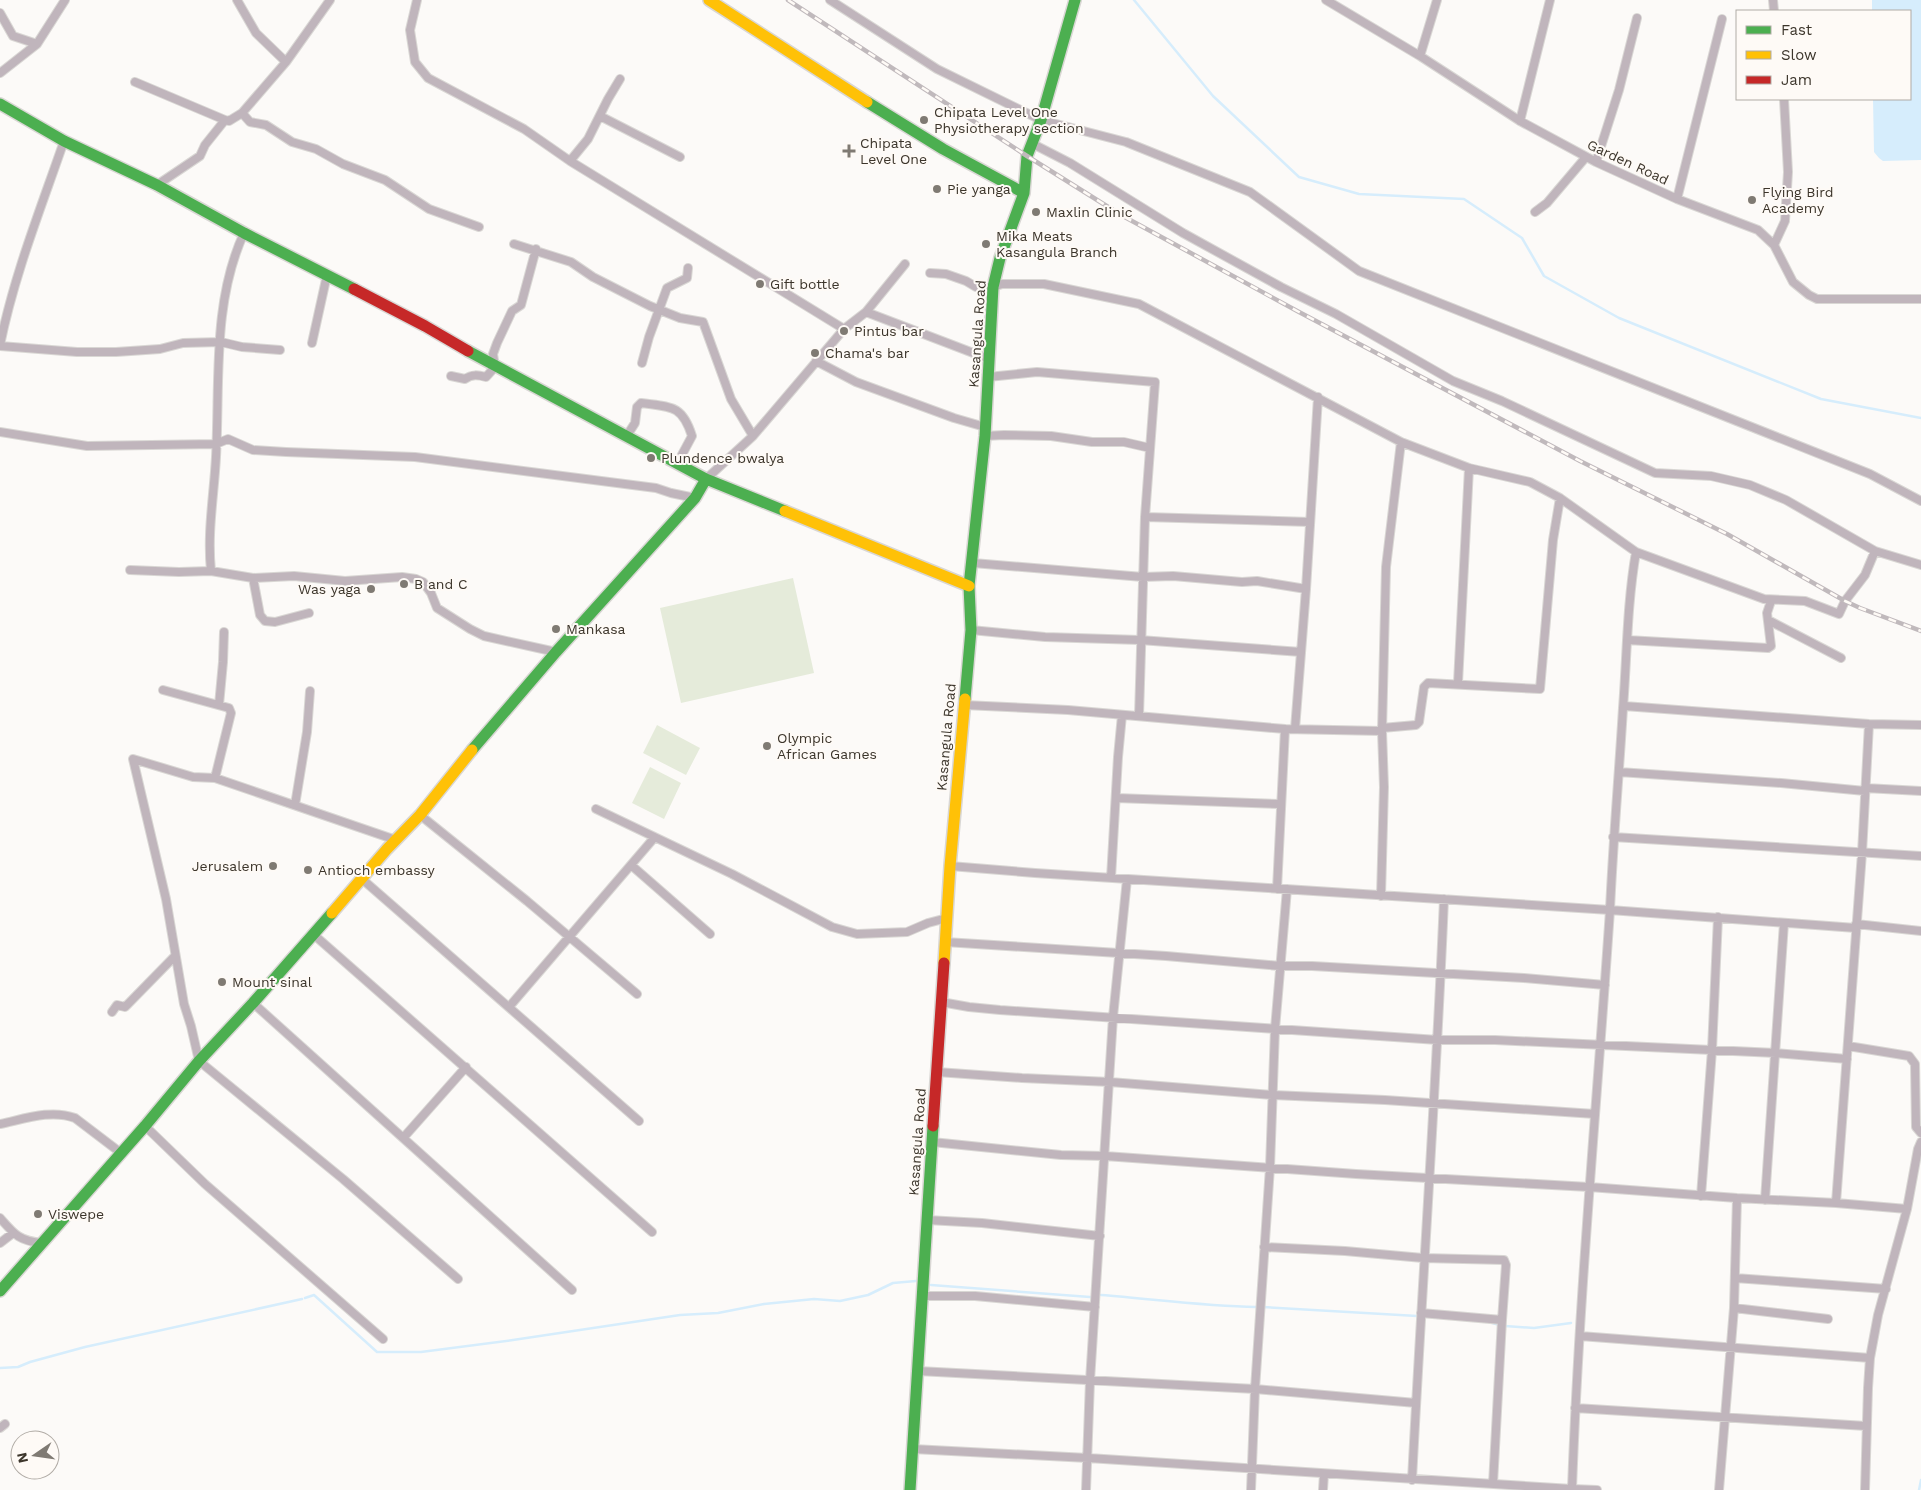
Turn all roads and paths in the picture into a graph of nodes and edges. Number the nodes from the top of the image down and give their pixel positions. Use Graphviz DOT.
graph roads {
  1 [pos="64,0"];
  2 [pos="237,0"];
  3 [pos="330,0"];
  4 [pos="417,0"];
  5 [pos="709,0"];
  6 [pos="830,0"];
  7 [pos="1075,0"];
  8 [pos="1326,0"];
  9 [pos="1437,0"];
  10 [pos="1550,0"];
  11 [pos="1341,4"];
  12 [pos="0,13"];
  13 [pos="1637,18"];
  14 [pos="1722,18"];
  15 [pos="37,44"];
  16 [pos="1420,56"];
  17 [pos="286,62"];
  18 [pos="0,73"];
  19 [pos="620,79"];
  20 [pos="135,82"];
  21 [pos="1784,100"];
  22 [pos="0,104"];
  23 [pos="242,113"];
  24 [pos="600,116"];
  25 [pos="225,120"];
  26 [pos="1041,120"];
  27 [pos="1520,121"];
  28 [pos="64,141"];
  29 [pos="1033,144"];
  30 [pos="680,157"];
  31 [pos="1586,157"];
  32 [pos="570,161"];
  33 [pos="1596,162"];
  34 [pos="157,185"];
  35 [pos="1024,194"];
  36 [pos="1677,199"];
  37 [pos="1535,212"];
  38 [pos="479,227"];
  39 [pos="244,233"];
  40 [pos="514,244"];
  41 [pos="1774,245"];
  42 [pos="536,249"];
  43 [pos="905,264"];
  44 [pos="688,268"];
  45 [pos="930,273"];
  46 [pos="327,275"];
  47 [pos="993,287"];
  48 [pos="1921,299"];
  49 [pos="660,309"];
  50 [pos="866,312"];
  51 [pos="844,329"];
  52 [pos="221,342"];
  53 [pos="312,343"];
  54 [pos="0,346"];
  55 [pos="280,350"];
  56 [pos="989,360"];
  57 [pos="816,361"];
  58 [pos="642,363"];
  59 [pos="495,366"];
  60 [pos="451,376"];
  61 [pos="988,377"];
  62 [pos="1318,397"];
  63 [pos="0,432"];
  64 [pos="985,432"];
  65 [pos="753,436"];
  66 [pos="626,437"];
  67 [pos="1401,442"];
  68 [pos="216,444"];
  69 [pos="1150,448"];
  70 [pos="677,464"];
  71 [pos="1470,468"];
  72 [pos="706,479"];
  73 [pos="696,498"];
  74 [pos="1560,498"];
  75 [pos="1921,501"];
  76 [pos="1145,517"];
  77 [pos="1310,522"];
  78 [pos="1875,551"];
  79 [pos="1636,552"];
  80 [pos="973,563"];
  81 [pos="1921,565"];
  82 [pos="130,570"];
  83 [pos="212,570"];
  84 [pos="1143,577"];
  85 [pos="253,578"];
  86 [pos="969,586"];
  87 [pos="1306,589"];
  88 [pos="1771,601"];
  89 [pos="309,613"];
  90 [pos="1768,620"];
  91 [pos="971,630"];
  92 [pos="224,632"];
  93 [pos="1140,640"];
  94 [pos="1628,640"];
  95 [pos="556,652"];
  96 [pos="1301,652"];
  97 [pos="1841,658"];
  98 [pos="1458,683"];
  99 [pos="163,690"];
  100 [pos="310,691"];
  101 [pos="219,705"];
  102 [pos="964,706"];
  103 [pos="1624,706"];
  104 [pos="1122,715"];
  105 [pos="1138,716"];
  106 [pos="1869,724"];
  107 [pos="1921,725"];
  108 [pos="1285,728"];
  109 [pos="1295,729"];
  110 [pos="1382,729"];
  111 [pos="1619,772"];
  112 [pos="216,778"];
  113 [pos="1865,789"];
  114 [pos="1921,791"];
  115 [pos="1116,798"];
  116 [pos="1280,804"];
  117 [pos="295,805"];
  118 [pos="596,809"];
  119 [pos="420,815"];
  120 [pos="1613,837"];
  121 [pos="654,838"];
  122 [pos="396,840"];
  123 [pos="1862,853"];
  124 [pos="1921,856"];
  125 [pos="631,864"];
  126 [pos="950,866"];
  127 [pos="1111,878"];
  128 [pos="362,879"];
  129 [pos="1127,879"];
  130 [pos="1277,889"];
  131 [pos="1287,890"];
  132 [pos="1381,896"];
  133 [pos="1444,899"];
  134 [pos="1610,910"];
  135 [pos="1718,917"];
  136 [pos="947,918"];
  137 [pos="1784,923"];
  138 [pos="1856,926"];
  139 [pos="1921,931"];
  140 [pos="313,934"];
  141 [pos="710,934"];
  142 [pos="568,938"];
  143 [pos="945,942"];
  144 [pos="1120,952"];
  145 [pos="174,957"];
  146 [pos="1280,966"];
  147 [pos="1441,973"];
  148 [pos="1605,985"];
  149 [pos="637,994"];
  150 [pos="941,1002"];
  151 [pos="253,1003"];
  152 [pos="509,1007"];
  153 [pos="112,1012"];
  154 [pos="1113,1017"];
  155 [pos="1275,1029"];
  156 [pos="1438,1040"];
  157 [pos="1600,1045"];
  158 [pos="1848,1046"];
  159 [pos="1712,1050"];
  160 [pos="1776,1053"];
  161 [pos="1847,1059"];
  162 [pos="200,1061"];
  163 [pos="466,1067"];
  164 [pos="937,1072"];
  165 [pos="1110,1082"];
  166 [pos="1273,1095"];
  167 [pos="1433,1103"];
  168 [pos="1595,1114"];
  169 [pos="639,1121"];
  170 [pos="0,1124"];
  171 [pos="145,1126"];
  172 [pos="1921,1133"];
  173 [pos="404,1137"];
  174 [pos="932,1142"];
  175 [pos="1921,1142"];
  176 [pos="121,1153"];
  177 [pos="1105,1156"];
  178 [pos="1270,1168"];
  179 [pos="1428,1178"];
  180 [pos="1589,1187"];
  181 [pos="1701,1196"];
  182 [pos="1737,1198"];
  183 [pos="1765,1200"];
  184 [pos="1836,1203"];
  185 [pos="1907,1209"];
  186 [pos="0,1218"];
  187 [pos="927,1220"];
  188 [pos="652,1232"];
  189 [pos="13,1233"];
  190 [pos="1100,1236"];
  191 [pos="0,1243"];
  192 [pos="42,1243"];
  193 [pos="1264,1247"];
  194 [pos="1423,1258"];
  195 [pos="1735,1278"];
  196 [pos="458,1279"];
  197 [pos="1886,1288"];
  198 [pos="572,1290"];
  199 [pos="0,1291"];
  200 [pos="922,1296"];
  201 [pos="1095,1307"];
  202 [pos="1734,1308"];
  203 [pos="1421,1313"];
  204 [pos="1828,1319"];
  205 [pos="1502,1320"];
  206 [pos="1580,1336"];
  207 [pos="383,1339"];
  208 [pos="1729,1348"];
  209 [pos="1870,1358"];
  210 [pos="918,1372"];
  211 [pos="1090,1381"];
  212 [pos="1255,1389"];
  213 [pos="1416,1402"];
  214 [pos="1575,1408"];
  215 [pos="1724,1418"];
  216 [pos="1866,1426"];
  217 [pos="913,1449"];
  218 [pos="1088,1458"];
  219 [pos="1251,1468"];
  220 [pos="1324,1474"];
  221 [pos="1412,1480"];
  222 [pos="1493,1484"];
  223 [pos="1572,1489"];
  224 [pos="910,1490"];
  225 [pos="1086,1490"];
  226 [pos="1251,1490"];
  227 [pos="1323,1490"];
  228 [pos="1597,1490"];
  229 [pos="1719,1490"];
  230 [pos="1865,1490"];
  1 -- 15 [label="street"];
  2 -- 17 [label="street"];
  3 -- 17 [label="street"];
  4 -- 32 [label="street"];
  5 -- 35 [label="street"];
  6 -- 26 [label="street"];
  7 -- 26 [label="street, Kasangula Road"];
  8 -- 11 [label="street, Garden Road"];
  9 -- 16 [label="street"];
  10 -- 27 [label="street"];
  11 -- 16 [label="street, Garden Road"];
  12 -- 15 [label="street"];
  13 -- 33 [label="street"];
  14 -- 36 [label="street"];
  15 -- 18 [label="street"];
  16 -- 27 [label="street, Garden Road"];
  17 -- 23 [label="street"];
  19 -- 24 [label="street"];
  20 -- 25 [label="street"];
  21 -- 41 [label="street"];
  22 -- 28 [label="street"];
  23 -- 25 [label="street"];
  23 -- 38 [label="street"];
  24 -- 30 [label="street"];
  24 -- 32 [label="street"];
  25 -- 34 [label="street"];
  26 -- 29 [label="street, Kasangula Road"];
  26 -- 75 [label="street"];
  27 -- 31 [label="street, Garden Road"];
  28 -- 34 [label="street"];
  28 -- 54 [label="street"];
  29 -- 35 [label="street, Kasangula Road"];
  29 -- 78 [label="street"];
  31 -- 33 [label="street, Garden Road"];
  31 -- 37 [label="street"];
  32 -- 51 [label="street"];
  33 -- 36 [label="street, Garden Road"];
  34 -- 39 [label="street"];
  35 -- 47 [label="street, Kasangula Road"];
  36 -- 41 [label="street, Garden Road"];
  39 -- 46 [label="street"];
  39 -- 52 [label="street"];
  40 -- 42 [label="street"];
  41 -- 48 [label="street, Garden Road"];
  42 -- 49 [label="street"];
  42 -- 59 [label="street"];
  43 -- 50 [label="street"];
  44 -- 49 [label="street"];
  45 -- 47 [label="street"];
  46 -- 53 [label="street"];
  46 -- 59 [label="street"];
  47 -- 56 [label="street, Kasangula Road"];
  47 -- 62 [label="street"];
  49 -- 58 [label="street"];
  49 -- 65 [label="street"];
  50 -- 51 [label="street"];
  50 -- 56 [label="street"];
  51 -- 57 [label="street"];
  52 -- 54 [label="street"];
  52 -- 55 [label="street"];
  52 -- 68 [label="street"];
  56 -- 61 [label="street, Kasangula Road"];
  57 -- 64 [label="street"];
  57 -- 65 [label="street"];
  59 -- 60 [label="street"];
  59 -- 66 [label="street"];
  61 -- 64 [label="street, Kasangula Road"];
  61 -- 69 [label="street"];
  62 -- 67 [label="street"];
  62 -- 77 [label="street"];
  63 -- 68 [label="street"];
  64 -- 69 [label="street"];
  64 -- 80 [label="street, Kasangula Road"];
  65 -- 72 [label="street"];
  66 -- 70 [label="street"];
  66 -- 70 [label="street"];
  67 -- 71 [label="street"];
  67 -- 110 [label="street"];
  68 -- 73 [label="street"];
  68 -- 83 [label="street"];
  69 -- 76 [label="street"];
  70 -- 72 [label="street"];
  71 -- 74 [label="street"];
  71 -- 98 [label="street"];
  72 -- 73 [label="street"];
  72 -- 86 [label="street"];
  73 -- 95 [label="street"];
  74 -- 79 [label="street"];
  74 -- 98 [label="street"];
  76 -- 77 [label="street"];
  76 -- 84 [label="street"];
  77 -- 87 [label="street"];
  78 -- 81 [label="street"];
  78 -- 88 [label="street"];
  79 -- 88 [label="street"];
  79 -- 94 [label="street"];
  80 -- 84 [label="street"];
  80 -- 86 [label="street, Kasangula Road"];
  82 -- 83 [label="street"];
  83 -- 85 [label="street"];
  84 -- 87 [label="street"];
  84 -- 93 [label="street"];
  85 -- 89 [label="street"];
  85 -- 95 [label="street"];
  86 -- 91 [label="street, Kasangula Road"];
  87 -- 96 [label="street"];
  88 -- 90 [label="street"];
  90 -- 94 [label="street"];
  90 -- 97 [label="street"];
  91 -- 93 [label="street"];
  91 -- 102 [label="street, Kasangula Road"];
  92 -- 101 [label="street"];
  93 -- 96 [label="street"];
  93 -- 105 [label="street"];
  94 -- 103 [label="street"];
  95 -- 119 [label="street"];
  96 -- 109 [label="street"];
  98 -- 110 [label="street"];
  99 -- 101 [label="street"];
  100 -- 117 [label="street"];
  101 -- 112 [label="street"];
  102 -- 104 [label="street"];
  102 -- 126 [label="street, Kasangula Road"];
  103 -- 106 [label="street"];
  103 -- 111 [label="street"];
  104 -- 105 [label="street"];
  104 -- 115 [label="street"];
  105 -- 108 [label="street"];
  106 -- 107 [label="street"];
  106 -- 113 [label="street"];
  108 -- 109 [label="street"];
  108 -- 116 [label="street"];
  109 -- 110 [label="street"];
  110 -- 132 [label="street"];
  111 -- 113 [label="street"];
  111 -- 120 [label="street"];
  112 -- 117 [label="street"];
  112 -- 145 [label="street"];
  113 -- 114 [label="street"];
  113 -- 123 [label="street"];
  115 -- 116 [label="street"];
  115 -- 127 [label="street"];
  116 -- 130 [label="street"];
  117 -- 122 [label="street"];
  118 -- 121 [label="street"];
  119 -- 122 [label="street"];
  119 -- 142 [label="street"];
  120 -- 123 [label="street"];
  120 -- 134 [label="street"];
  121 -- 125 [label="street"];
  121 -- 136 [label="street"];
  122 -- 128 [label="street"];
  123 -- 124 [label="street"];
  123 -- 138 [label="street"];
  125 -- 141 [label="street"];
  125 -- 142 [label="street"];
  126 -- 127 [label="street"];
  126 -- 136 [label="street, Kasangula Road"];
  127 -- 129 [label="street"];
  128 -- 140 [label="street"];
  128 -- 152 [label="street"];
  129 -- 130 [label="street"];
  129 -- 144 [label="street"];
  130 -- 131 [label="street"];
  131 -- 132 [label="street"];
  131 -- 146 [label="street"];
  132 -- 133 [label="street"];
  133 -- 134 [label="street"];
  133 -- 147 [label="street"];
  134 -- 135 [label="street"];
  134 -- 148 [label="street"];
  135 -- 137 [label="street"];
  135 -- 159 [label="street"];
  136 -- 143 [label="street, Kasangula Road"];
  137 -- 138 [label="street"];
  137 -- 160 [label="street"];
  138 -- 139 [label="street"];
  138 -- 158 [label="street"];
  140 -- 151 [label="street"];
  140 -- 163 [label="street"];
  142 -- 149 [label="street"];
  142 -- 152 [label="street"];
  143 -- 144 [label="street"];
  143 -- 150 [label="street, Kasangula Road"];
  144 -- 146 [label="street"];
  144 -- 154 [label="street"];
  145 -- 153 [label="street"];
  145 -- 162 [label="street"];
  146 -- 147 [label="street"];
  146 -- 155 [label="street"];
  147 -- 148 [label="street"];
  147 -- 156 [label="street"];
  148 -- 157 [label="street"];
  150 -- 154 [label="street"];
  150 -- 164 [label="street, Kasangula Road"];
  151 -- 162 [label="street"];
  151 -- 173 [label="street"];
  152 -- 169 [label="street"];
  154 -- 155 [label="street"];
  154 -- 165 [label="street"];
  155 -- 156 [label="street"];
  155 -- 166 [label="street"];
  156 -- 157 [label="street"];
  156 -- 167 [label="street"];
  157 -- 159 [label="street"];
  157 -- 168 [label="street"];
  158 -- 161 [label="street"];
  158 -- 172 [label="street"];
  159 -- 160 [label="street"];
  159 -- 181 [label="street"];
  160 -- 161 [label="street"];
  160 -- 183 [label="street"];
  161 -- 184 [label="street"];
  162 -- 171 [label="street"];
  162 -- 196 [label="street"];
  163 -- 173 [label="street"];
  163 -- 188 [label="street"];
  164 -- 165 [label="street"];
  164 -- 174 [label="street, Kasangula Road"];
  165 -- 166 [label="street"];
  165 -- 177 [label="street"];
  166 -- 167 [label="street"];
  166 -- 178 [label="street"];
  167 -- 168 [label="street"];
  167 -- 179 [label="street"];
  168 -- 180 [label="street"];
  170 -- 176 [label="street"];
  171 -- 176 [label="street"];
  171 -- 207 [label="street"];
  173 -- 198 [label="street"];
  174 -- 177 [label="street"];
  174 -- 187 [label="street, Kasangula Road"];
  175 -- 185 [label="street"];
  176 -- 192 [label="street"];
  177 -- 178 [label="street"];
  177 -- 190 [label="street"];
  178 -- 179 [label="street"];
  178 -- 193 [label="street"];
  179 -- 180 [label="street"];
  179 -- 194 [label="street"];
  180 -- 181 [label="street"];
  180 -- 206 [label="street"];
  181 -- 182 [label="street"];
  182 -- 183 [label="street"];
  182 -- 195 [label="street"];
  183 -- 184 [label="street"];
  184 -- 185 [label="street"];
  185 -- 197 [label="street"];
  186 -- 189 [label="street"];
  187 -- 190 [label="street"];
  187 -- 200 [label="street, Kasangula Road"];
  189 -- 191 [label="street"];
  189 -- 192 [label="street"];
  190 -- 201 [label="street"];
  192 -- 199 [label="street"];
  193 -- 194 [label="street"];
  193 -- 212 [label="street"];
  194 -- 203 [label="street"];
  194 -- 205 [label="street"];
  195 -- 197 [label="street"];
  195 -- 202 [label="street"];
  197 -- 209 [label="street"];
  200 -- 201 [label="street"];
  200 -- 210 [label="street, Kasangula Road"];
  201 -- 211 [label="street"];
  202 -- 204 [label="street"];
  202 -- 208 [label="street"];
  203 -- 205 [label="street"];
  203 -- 213 [label="street"];
  205 -- 222 [label="street"];
  206 -- 208 [label="street"];
  206 -- 214 [label="street"];
  208 -- 209 [label="street"];
  208 -- 215 [label="street"];
  209 -- 216 [label="street"];
  210 -- 211 [label="street"];
  210 -- 217 [label="street, Kasangula Road"];
  211 -- 212 [label="street"];
  211 -- 218 [label="street"];
  212 -- 213 [label="street"];
  212 -- 219 [label="street"];
  213 -- 221 [label="street"];
  214 -- 215 [label="street"];
  214 -- 223 [label="street"];
  215 -- 216 [label="street"];
  215 -- 229 [label="street"];
  216 -- 230 [label="street"];
  217 -- 218 [label="street"];
  217 -- 224 [label="street, Kasangula Road"];
  218 -- 219 [label="street"];
  218 -- 225 [label="street"];
  219 -- 220 [label="street"];
  219 -- 226 [label="street"];
  220 -- 221 [label="street"];
  220 -- 227 [label="street"];
  221 -- 222 [label="street"];
  222 -- 223 [label="street"];
  223 -- 228 [label="street"];
}
